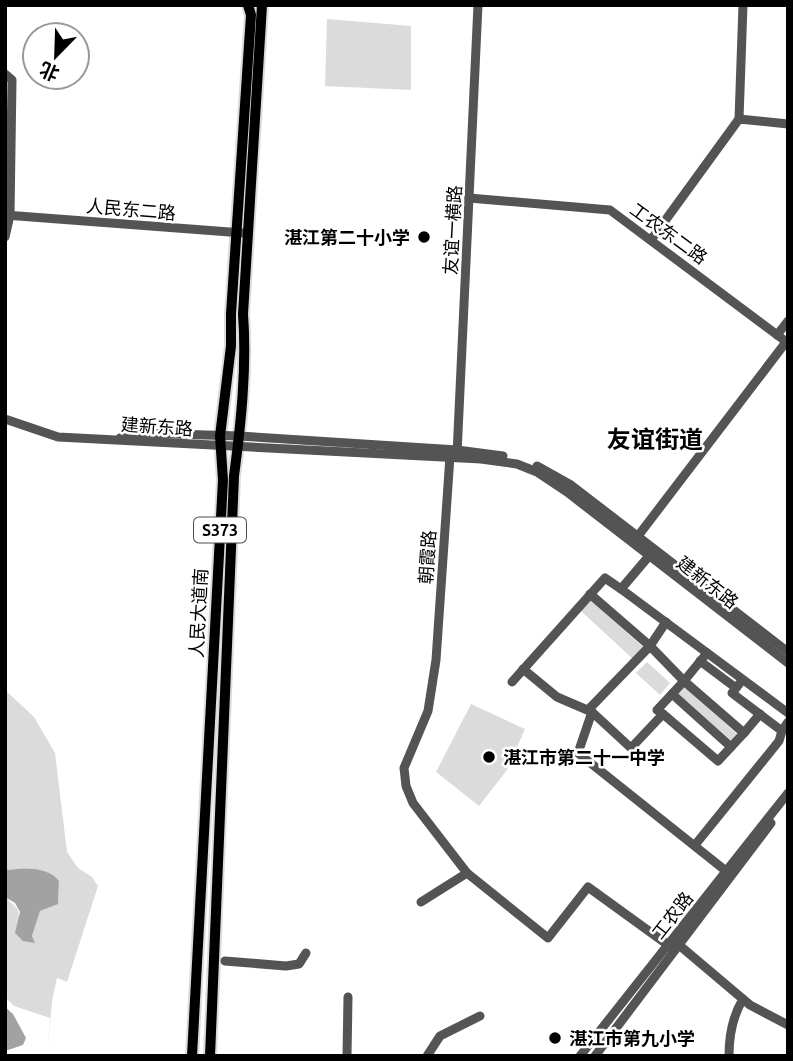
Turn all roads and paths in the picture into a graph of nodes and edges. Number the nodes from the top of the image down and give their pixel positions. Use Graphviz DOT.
graph roads {
  1 [pos="248,5"];
  2 [pos="262,5"];
  3 [pos="478,5"];
  4 [pos="743,5"];
  5 [pos="5,74"];
  6 [pos="738,119"];
  7 [pos="788,124"];
  8 [pos="469,198"];
  9 [pos="8,215"];
  10 [pos="248,233"];
  11 [pos="236,234"];
  12 [pos="5,236"];
  13 [pos="651,240"];
  14 [pos="788,321"];
  15 [pos="777,335"];
  16 [pos="787,342"];
  17 [pos="5,419"];
  18 [pos="220,440"];
  19 [pos="239,441"];
  20 [pos="455,454"];
  21 [pos="638,536"];
  22 [pos="649,556"];
  23 [pos="621,589"];
  24 [pos="590,594"];
  25 [pos="666,622"];
  26 [pos="650,646"];
  27 [pos="788,652"];
  28 [pos="707,653"];
  29 [pos="700,661"];
  30 [pos="788,663"];
  31 [pos="523,669"];
  32 [pos="743,680"];
  33 [pos="684,681"];
  34 [pos="512,682"];
  35 [pos="736,688"];
  36 [pos="672,694"];
  37 [pos="589,711"];
  38 [pos="788,713"];
  39 [pos="663,714"];
  40 [pos="760,714"];
  41 [pos="785,727"];
  42 [pos="744,733"];
  43 [pos="731,747"];
  44 [pos="788,793"];
  45 [pos="788,802"];
  46 [pos="695,845"];
  47 [pos="726,870"];
  48 [pos="467,873"];
  49 [pos="421,902"];
  50 [pos="674,946"];
  51 [pos="306,953"];
  52 [pos="225,961"];
  53 [pos="348,997"];
  54 [pos="743,999"];
  55 [pos="480,1016"];
  56 [pos="788,1025"];
  57 [pos="192,1056"];
  58 [pos="210,1056"];
  59 [pos="347,1056"];
  60 [pos="427,1056"];
  61 [pos="580,1056"];
  62 [pos="595,1056"];
  63 [pos="729,1056"];
  1 -- 11 [label="main road, 人民大道南 / S373"];
  2 -- 10 [label="main road, 人民大道南 / S373"];
  3 -- 8 [label="street, 友谊一横路"];
  4 -- 6 [label="street"];
  5 -- 9 [label="street"];
  6 -- 7 [label="street"];
  6 -- 13 [label="street"];
  8 -- 13 [label="street, 工农东二路"];
  8 -- 20 [label="street, 友谊一横路"];
  9 -- 11 [label="street, 人民东二路"];
  9 -- 12 [label="street"];
  10 -- 11 [label="street, 人民东二路"];
  10 -- 19 [label="main road, 人民大道南 / S373"];
  11 -- 18 [label="main road, 人民大道南 / S373"];
  13 -- 15 [label="street, 工农东二路"];
  14 -- 15 [label="street"];
  15 -- 16 [label="street, 工农东二路"];
  16 -- 21 [label="street"];
  17 -- 18 [label="street, 建新东路"];
  18 -- 19 [label="street, 建新东路"];
  18 -- 57 [label="main road, 人民大道南 / S373"];
  19 -- 20 [label="street, 建新东路"];
  19 -- 58 [label="main road, 人民大道南 / S373"];
  20 -- 21 [label="street, 建新东路"];
  20 -- 22 [label="street, 建新东路"];
  20 -- 48 [label="street, 朝霞路"];
  21 -- 27 [label="street, 建新东路"];
  22 -- 23 [label="street"];
  22 -- 30 [label="street, 建新东路"];
  23 -- 24 [label="street"];
  23 -- 25 [label="street"];
  24 -- 26 [label="street"];
  24 -- 31 [label="street"];
  25 -- 26 [label="street"];
  25 -- 28 [label="street"];
  26 -- 33 [label="street"];
  26 -- 37 [label="street"];
  28 -- 29 [label="street"];
  28 -- 32 [label="street"];
  29 -- 33 [label="street"];
  29 -- 35 [label="street"];
  31 -- 34 [label="street"];
  31 -- 37 [label="street"];
  32 -- 35 [label="street"];
  32 -- 38 [label="street"];
  33 -- 36 [label="street"];
  33 -- 42 [label="street"];
  35 -- 40 [label="street"];
  36 -- 39 [label="street"];
  36 -- 43 [label="street"];
  37 -- 39 [label="street"];
  37 -- 46 [label="street"];
  39 -- 43 [label="street"];
  40 -- 41 [label="street"];
  40 -- 42 [label="street"];
  41 -- 46 [label="street"];
  42 -- 43 [label="street"];
  44 -- 47 [label="street, 工农路"];
  45 -- 50 [label="street, 工农路"];
  46 -- 47 [label="street"];
  47 -- 50 [label="street, 工农路"];
  48 -- 49 [label="street"];
  48 -- 50 [label="street, 朝霞路"];
  50 -- 54 [label="street"];
  50 -- 61 [label="street, 工农路"];
  50 -- 62 [label="street, 工农路"];
  51 -- 52 [label="street"];
  53 -- 59 [label="street"];
  54 -- 56 [label="street"];
  54 -- 63 [label="street"];
  55 -- 60 [label="street"];
}
